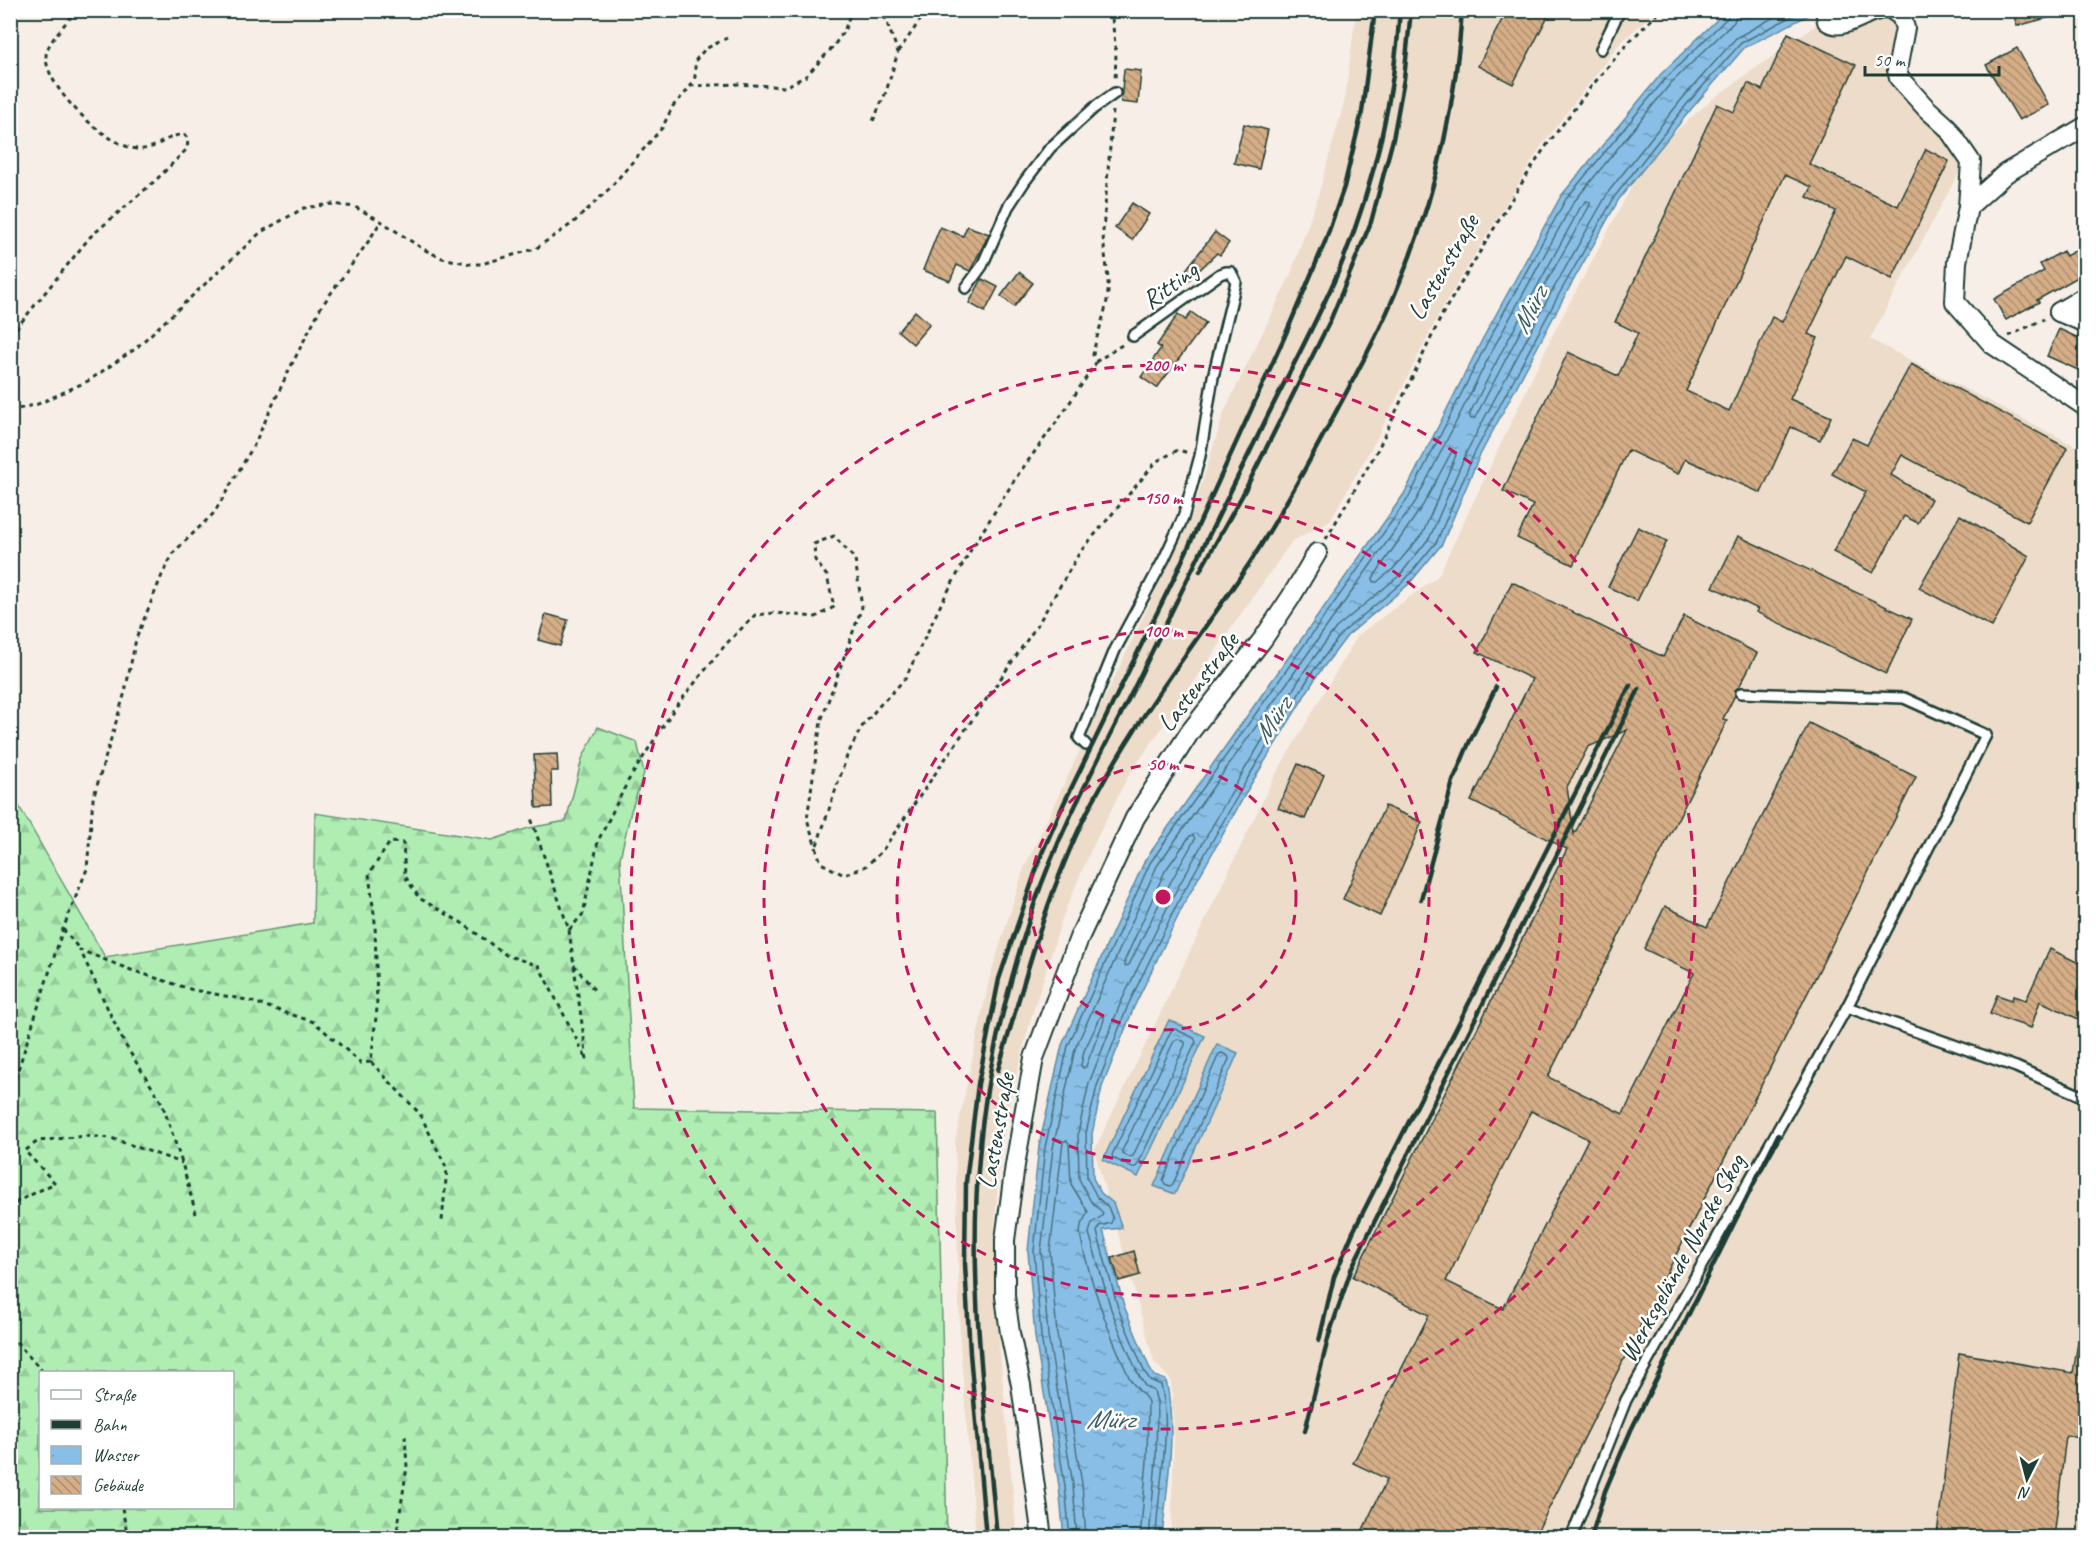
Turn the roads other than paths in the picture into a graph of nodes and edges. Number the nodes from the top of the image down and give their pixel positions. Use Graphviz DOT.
graph roads {
  1 [pos="1620,10"];
  2 [pos="1879,10"];
  3 [pos="1892,10"];
  4 [pos="1825,11"];
  5 [pos="1601,49"];
  6 [pos="1114,93"];
  7 [pos="2085,126"];
  8 [pos="1968,207"];
  9 [pos="966,288"];
  10 [pos="2085,296"];
  11 [pos="2085,323"];
  12 [pos="1133,336"];
  13 [pos="2085,407"];
  14 [pos="1317,553"];
  15 [pos="1741,693"];
  16 [pos="1086,745"];
  17 [pos="1846,1007"];
  18 [pos="2085,1098"];
  19 [pos="1042,1538"];
  20 [pos="1571,1538"];
  1 -- 5 [label="lane"];
  2 -- 4 [label="street"];
  3 -- 8 [label="street"];
  6 -- 9 [label="lane"];
  7 -- 8 [label="street"];
  8 -- 13 [label="street"];
  10 -- 11 [label="street"];
  12 -- 16 [label="lane, Ritting"];
  14 -- 19 [label="street, Lastenstraße"];
  15 -- 17 [label="lane, Werksgelände Norske Skog"];
  17 -- 18 [label="lane"];
  17 -- 20 [label="lane, Werksgelände Norske Skog"];
}
